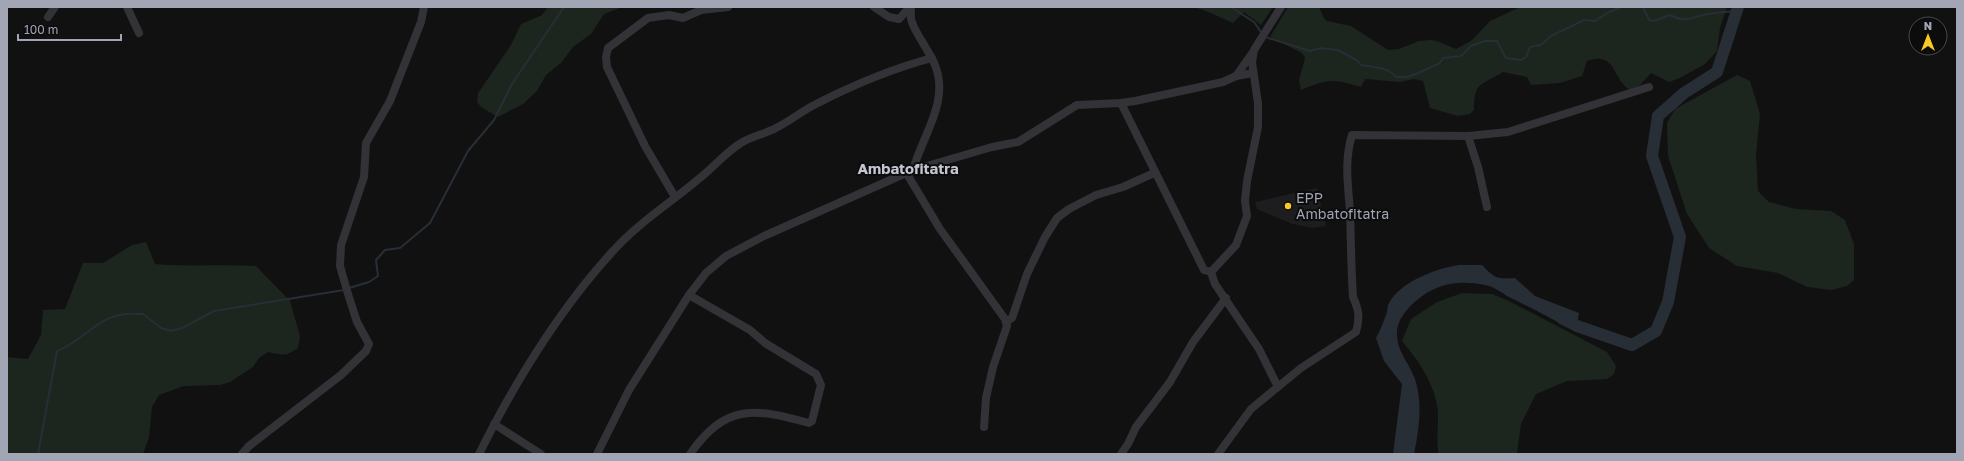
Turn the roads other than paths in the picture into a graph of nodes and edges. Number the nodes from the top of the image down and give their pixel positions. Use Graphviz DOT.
graph roads {
  1 [pos="55,7"];
  2 [pos="127,7"];
  3 [pos="424,7"];
  4 [pos="728,7"];
  5 [pos="874,7"];
  6 [pos="911,7"];
  7 [pos="1281,7"];
  8 [pos="48,17"];
  9 [pos="139,33"];
  10 [pos="1254,50"];
  11 [pos="932,58"];
  12 [pos="1253,73"];
  13 [pos="1236,76"];
  14 [pos="1649,87"];
  15 [pos="1121,103"];
  16 [pos="1468,136"];
  17 [pos="910,172"];
  18 [pos="1154,173"];
  19 [pos="675,197"];
  20 [pos="1487,207"];
  21 [pos="1211,272"];
  22 [pos="689,295"];
  23 [pos="1226,298"];
  24 [pos="1006,322"];
  25 [pos="1278,387"];
  26 [pos="494,424"];
  27 [pos="984,427"];
  28 [pos="1124,453"];
  29 [pos="242,454"];
  30 [pos="479,454"];
  31 [pos="541,454"];
  32 [pos="597,454"];
  33 [pos="690,454"];
  34 [pos="1218,454"];
  1 -- 8 [label="street"];
  2 -- 9 [label="street"];
  3 -- 29 [label="street"];
  4 -- 19 [label="street"];
  5 -- 6 [label="street"];
  6 -- 11 [label="street"];
  7 -- 10 [label="street"];
  10 -- 12 [label="street"];
  10 -- 13 [label="street"];
  11 -- 17 [label="street"];
  11 -- 19 [label="street"];
  12 -- 13 [label="street"];
  12 -- 21 [label="street"];
  13 -- 15 [label="street"];
  14 -- 16 [label="street"];
  15 -- 17 [label="street"];
  15 -- 18 [label="street"];
  16 -- 20 [label="street"];
  16 -- 25 [label="street"];
  17 -- 22 [label="street"];
  17 -- 24 [label="street"];
  18 -- 21 [label="street"];
  18 -- 24 [label="street"];
  19 -- 26 [label="street"];
  21 -- 23 [label="street"];
  22 -- 32 [label="street"];
  22 -- 33 [label="street"];
  23 -- 25 [label="street"];
  23 -- 28 [label="street"];
  24 -- 27 [label="street"];
  25 -- 34 [label="street"];
  26 -- 30 [label="street"];
  26 -- 31 [label="street"];
}
